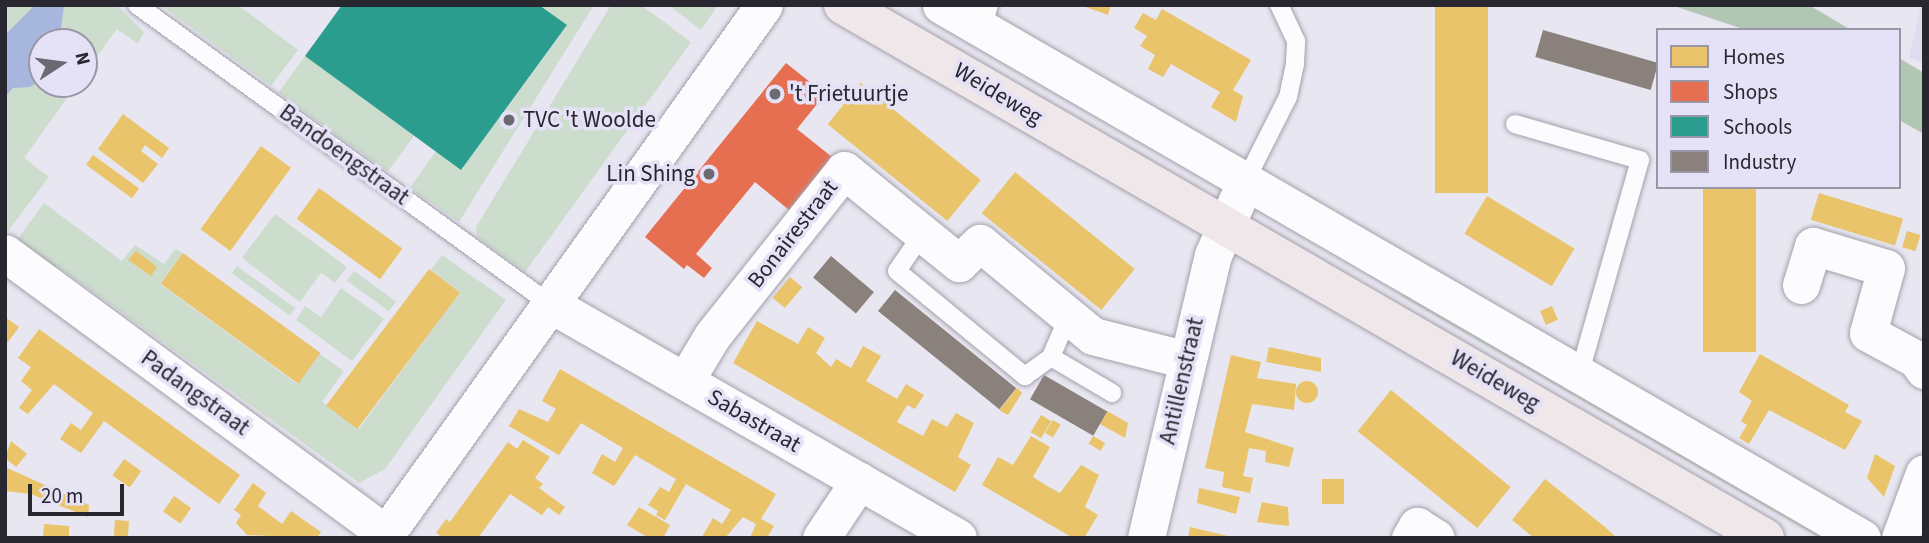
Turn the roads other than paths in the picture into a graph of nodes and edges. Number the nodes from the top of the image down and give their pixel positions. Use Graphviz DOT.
graph roads {
  1 [pos="764,5"];
  2 [pos="844,5"];
  3 [pos="941,5"];
  4 [pos="1279,5"];
  5 [pos="140,6"];
  6 [pos="986,17"];
  7 [pos="1515,124"];
  8 [pos="1245,181"];
  9 [pos="1225,226"];
  10 [pos="921,236"];
  11 [pos="5,253"];
  12 [pos="1801,285"];
  13 [pos="550,304"];
  14 [pos="1068,317"];
  15 [pos="1051,357"];
  16 [pos="1187,360"];
  17 [pos="1921,362"];
  18 [pos="1579,375"];
  19 [pos="685,381"];
  20 [pos="1112,393"];
  21 [pos="1924,473"];
  22 [pos="859,481"];
  23 [pos="384,536"];
  24 [pos="821,538"];
  25 [pos="958,538"];
  26 [pos="1146,538"];
  27 [pos="1410,538"];
  28 [pos="1436,538"];
  29 [pos="1765,538"];
  30 [pos="1862,538"];
  31 [pos="1900,538"];
  1 -- 13 [label="street"];
  2 -- 9 [label="main road, Weideweg"];
  3 -- 6 [label="street, Weideweg"];
  4 -- 8 [label="lane"];
  5 -- 13 [label="lane, Bandoengstraat"];
  6 -- 8 [label="street, Weideweg"];
  7 -- 18 [label="lane"];
  8 -- 9 [label="street"];
  8 -- 18 [label="street, Weideweg"];
  9 -- 16 [label="street, Antillenstraat"];
  9 -- 29 [label="main road, Weideweg"];
  10 -- 14 [label="street, Bonairestraat"];
  10 -- 15 [label="lane"];
  10 -- 19 [label="street, Bonairestraat"];
  11 -- 23 [label="street, Padangstraat"];
  12 -- 17 [label="street"];
  13 -- 19 [label="street, Sabastraat"];
  13 -- 23 [label="street"];
  14 -- 15 [label="lane"];
  14 -- 16 [label="street, Bonairestraat"];
  15 -- 20 [label="lane"];
  16 -- 26 [label="street, Antillenstraat"];
  18 -- 30 [label="street, Weideweg"];
  19 -- 22 [label="street, Sabastraat"];
  21 -- 31 [label="street"];
  22 -- 24 [label="street"];
  22 -- 25 [label="street, Sabastraat"];
  27 -- 28 [label="street"];
}
